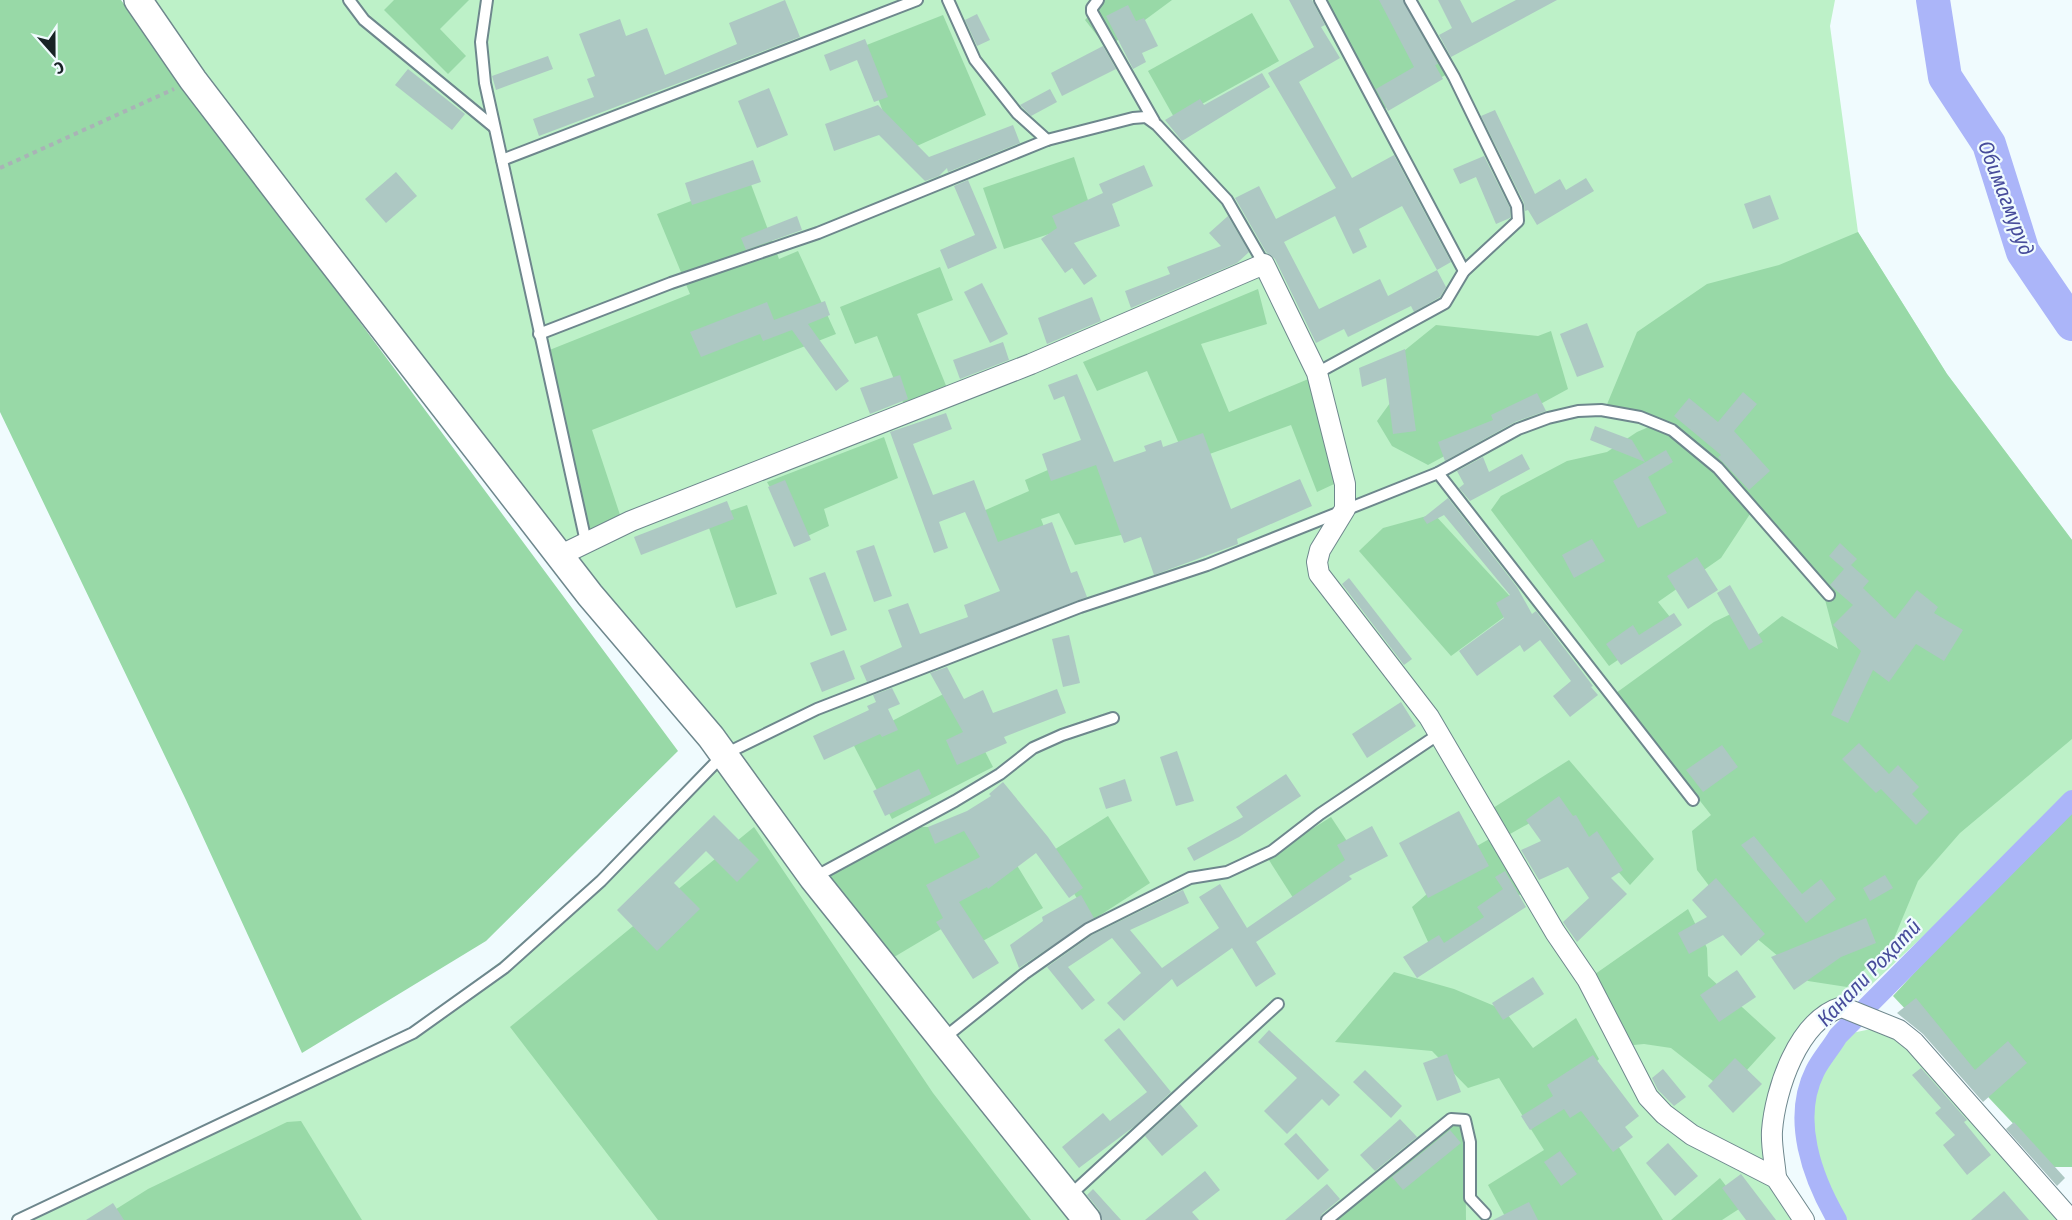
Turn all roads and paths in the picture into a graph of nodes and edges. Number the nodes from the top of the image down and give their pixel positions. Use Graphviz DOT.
graph roads {
  1 [pos="138,0"];
  2 [pos="349,0"];
  3 [pos="487,0"];
  4 [pos="917,0"];
  5 [pos="948,0"];
  6 [pos="1098,0"];
  7 [pos="1320,0"];
  8 [pos="1410,0"];
  9 [pos="194,80"];
  10 [pos="1157,125"];
  11 [pos="494,128"];
  12 [pos="1047,140"];
  13 [pos="502,159"];
  14 [pos="0,168"];
  15 [pos="1264,264"];
  16 [pos="1464,271"];
  17 [pos="539,334"];
  18 [pos="1317,373"];
  19 [pos="1438,473"];
  20 [pos="1346,509"];
  21 [pos="586,542"];
  22 [pos="561,555"];
  23 [pos="1829,595"];
  24 [pos="1113,718"];
  25 [pos="1439,734"];
  26 [pos="723,755"];
  27 [pos="1693,800"];
  28 [pos="813,878"];
  29 [pos="1278,1004"];
  30 [pos="944,1038"];
  31 [pos="1776,1178"];
  32 [pos="1067,1198"];
  33 [pos="2069,1211"];
  34 [pos="1485,1214"];
  35 [pos="30,1217"];
  36 [pos="18,1220"];
  37 [pos="1087,1220"];
  38 [pos="1327,1220"];
  39 [pos="1804,1220"];
  1 -- 9 [label="street"];
  2 -- 11 [label="lane"];
  3 -- 11 [label="lane"];
  4 -- 13 [label="lane"];
  5 -- 12 [label="lane"];
  6 -- 10 [label="lane"];
  7 -- 16 [label="lane"];
  8 -- 16 [label="lane"];
  9 -- 14 [label="path"];
  9 -- 22 [label="street"];
  10 -- 12 [label="lane"];
  10 -- 15 [label="lane"];
  11 -- 13 [label="lane"];
  12 -- 17 [label="lane"];
  13 -- 17 [label="lane"];
  15 -- 18 [label="street"];
  15 -- 21 [label="street"];
  16 -- 18 [label="lane"];
  17 -- 21 [label="lane"];
  18 -- 20 [label="street"];
  19 -- 20 [label="lane"];
  19 -- 23 [label="lane"];
  19 -- 27 [label="lane"];
  20 -- 25 [label="street"];
  20 -- 26 [label="lane"];
  21 -- 22 [label="street"];
  22 -- 26 [label="street"];
  24 -- 28 [label="lane"];
  25 -- 30 [label="lane"];
  25 -- 31 [label="street"];
  26 -- 28 [label="street"];
  26 -- 35 [label="lane"];
  28 -- 30 [label="street"];
  29 -- 32 [label="lane"];
  30 -- 32 [label="street"];
  31 -- 33 [label="street"];
  31 -- 39 [label="street"];
  32 -- 37 [label="street"];
  34 -- 38 [label="lane"];
  35 -- 36 [label="lane"];
}
